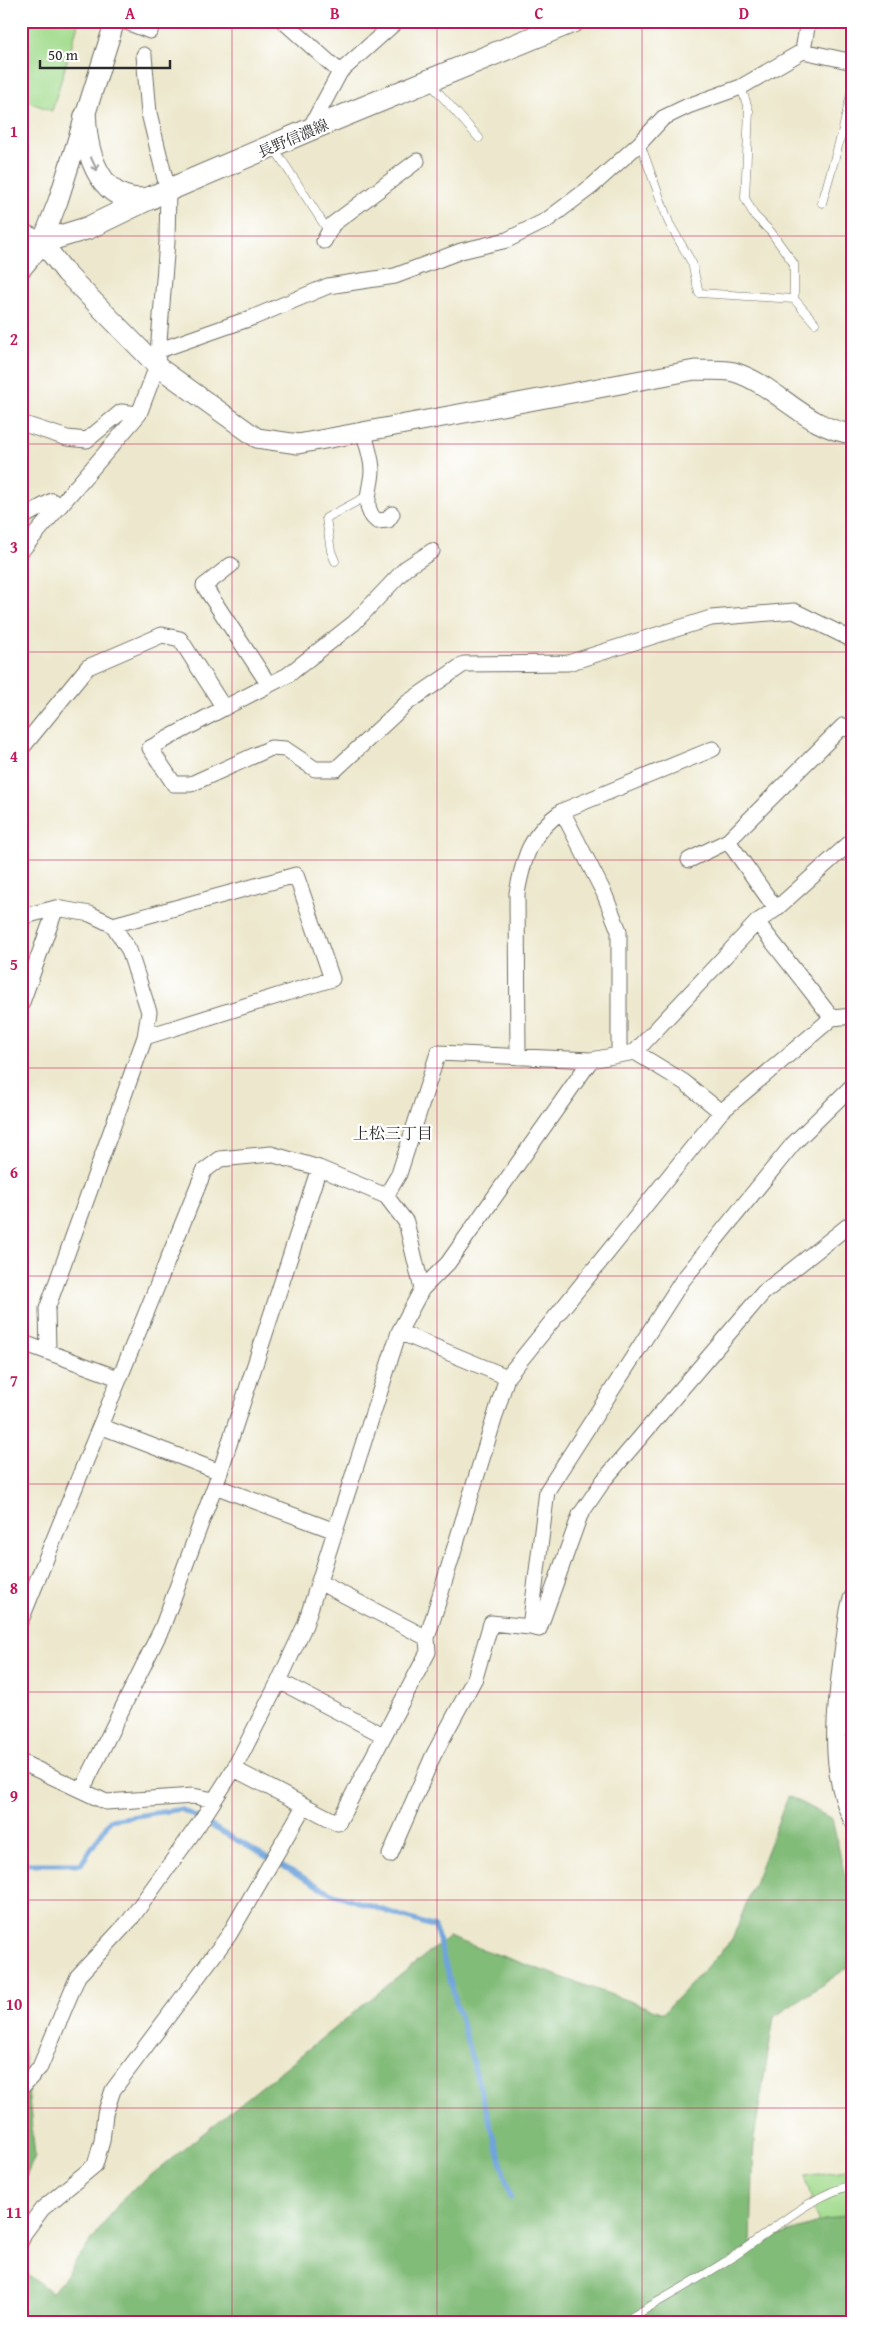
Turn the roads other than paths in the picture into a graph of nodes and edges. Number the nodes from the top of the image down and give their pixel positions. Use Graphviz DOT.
graph roads {
  1 [pos="116,21"];
  2 [pos="124,21"];
  3 [pos="154,21"];
  4 [pos="283,21"];
  5 [pos="397,21"];
  6 [pos="574,21"];
  7 [pos="808,21"];
  8 [pos="803,51"];
  9 [pos="144,55"];
  10 [pos="853,62"];
  11 [pos="340,72"];
  12 [pos="428,82"];
  13 [pos="853,85"];
  14 [pos="741,87"];
  15 [pos="85,117"];
  16 [pos="309,130"];
  17 [pos="479,138"];
  18 [pos="640,143"];
  19 [pos="273,146"];
  20 [pos="417,161"];
  21 [pos="160,194"];
  22 [pos="822,203"];
  23 [pos="21,233"];
  24 [pos="327,237"];
  25 [pos="42,242"];
  26 [pos="21,267"];
  27 [pos="794,299"];
  28 [pos="815,323"];
  29 [pos="157,358"];
  30 [pos="139,414"];
  31 [pos="21,423"];
  32 [pos="364,432"];
  33 [pos="853,434"];
  34 [pos="369,495"];
  35 [pos="59,507"];
  36 [pos="392,514"];
  37 [pos="21,518"];
  38 [pos="21,551"];
  39 [pos="432,552"];
  40 [pos="335,561"];
  41 [pos="231,565"];
  42 [pos="853,640"];
  43 [pos="269,685"];
  44 [pos="224,708"];
  45 [pos="853,731"];
  46 [pos="21,749"];
  47 [pos="713,749"];
  48 [pos="562,811"];
  49 [pos="853,840"];
  50 [pos="728,841"];
  51 [pos="690,860"];
  52 [pos="56,908"];
  53 [pos="776,909"];
  54 [pos="21,917"];
  55 [pos="758,922"];
  56 [pos="113,924"];
  57 [pos="21,1005"];
  58 [pos="853,1016"];
  59 [pos="832,1018"];
  60 [pos="145,1038"];
  61 [pos="635,1052"];
  62 [pos="619,1055"];
  63 [pos="518,1058"];
  64 [pos="591,1060"];
  65 [pos="853,1084"];
  66 [pos="721,1112"];
  67 [pos="319,1168"];
  68 [pos="386,1196"];
  69 [pos="853,1222"];
  70 [pos="422,1289"];
  71 [pos="399,1332"];
  72 [pos="21,1342"];
  73 [pos="48,1351"];
  74 [pos="118,1378"];
  75 [pos="507,1378"];
  76 [pos="100,1426"];
  77 [pos="218,1479"];
  78 [pos="335,1531"];
  79 [pos="319,1582"];
  80 [pos="853,1600"];
  81 [pos="21,1620"];
  82 [pos="530,1627"];
  83 [pos="427,1638"];
  84 [pos="279,1681"];
  85 [pos="383,1735"];
  86 [pos="21,1762"];
  87 [pos="234,1769"];
  88 [pos="82,1790"];
  89 [pos="214,1800"];
  90 [pos="304,1806"];
  91 [pos="853,1819"];
  92 [pos="390,1855"];
  93 [pos="21,2088"];
  94 [pos="853,2185"];
  95 [pos="21,2241"];
  96 [pos="622,2323"];
  1 -- 15 [label="street"];
  2 -- 3 [label="street"];
  4 -- 11 [label="street"];
  5 -- 11 [label="street"];
  6 -- 12 [label="main road, 長野信濃線"];
  7 -- 8 [label="street"];
  8 -- 10 [label="street"];
  8 -- 14 [label="street"];
  9 -- 21 [label="street"];
  11 -- 16 [label="street"];
  12 -- 16 [label="main road, 長野信濃線"];
  12 -- 17 [label="lane"];
  13 -- 22 [label="lane"];
  14 -- 18 [label="street"];
  14 -- 27 [label="lane"];
  15 -- 21 [label="main road, one-way"];
  15 -- 25 [label="street"];
  16 -- 19 [label="main road, 長野信濃線"];
  18 -- 27 [label="lane"];
  18 -- 29 [label="street"];
  19 -- 21 [label="main road, 長野信濃線"];
  19 -- 24 [label="lane"];
  20 -- 24 [label="street"];
  21 -- 25 [label="main road, 長野信濃線"];
  21 -- 29 [label="street"];
  23 -- 25 [label="street"];
  25 -- 26 [label="main road"];
  25 -- 29 [label="street"];
  27 -- 28 [label="lane"];
  29 -- 30 [label="street"];
  29 -- 32 [label="street"];
  30 -- 31 [label="street"];
  30 -- 35 [label="street"];
  32 -- 33 [label="street"];
  32 -- 34 [label="street"];
  34 -- 36 [label="street"];
  34 -- 40 [label="lane"];
  35 -- 37 [label="street"];
  35 -- 38 [label="street"];
  39 -- 43 [label="street"];
  41 -- 43 [label="street"];
  42 -- 44 [label="street"];
  43 -- 44 [label="street"];
  44 -- 46 [label="street"];
  45 -- 50 [label="street"];
  47 -- 48 [label="street"];
  48 -- 62 [label="street"];
  48 -- 63 [label="street"];
  49 -- 53 [label="street"];
  50 -- 51 [label="street"];
  50 -- 53 [label="street"];
  52 -- 54 [label="street"];
  52 -- 56 [label="street"];
  52 -- 57 [label="street"];
  53 -- 55 [label="street"];
  55 -- 59 [label="street"];
  55 -- 61 [label="street"];
  56 -- 60 [label="street"];
  56 -- 60 [label="street"];
  58 -- 59 [label="street"];
  59 -- 66 [label="street"];
  60 -- 73 [label="street"];
  61 -- 62 [label="street"];
  61 -- 66 [label="street"];
  62 -- 64 [label="street"];
  63 -- 64 [label="street"];
  63 -- 68 [label="street"];
  64 -- 70 [label="street"];
  65 -- 82 [label="street"];
  66 -- 75 [label="street"];
  67 -- 68 [label="street"];
  67 -- 74 [label="street"];
  67 -- 77 [label="street"];
  68 -- 70 [label="street"];
  69 -- 82 [label="street"];
  70 -- 71 [label="street"];
  71 -- 75 [label="street"];
  71 -- 78 [label="street"];
  72 -- 73 [label="street"];
  73 -- 74 [label="street"];
  74 -- 76 [label="street"];
  75 -- 83 [label="street"];
  76 -- 77 [label="street"];
  76 -- 81 [label="street"];
  77 -- 78 [label="street"];
  77 -- 88 [label="street"];
  78 -- 79 [label="street"];
  79 -- 83 [label="street"];
  79 -- 84 [label="street"];
  80 -- 91 [label="street"];
  82 -- 92 [label="street"];
  83 -- 85 [label="street"];
  84 -- 85 [label="street"];
  84 -- 87 [label="street"];
  85 -- 90 [label="street"];
  86 -- 88 [label="street"];
  87 -- 89 [label="street"];
  87 -- 90 [label="street"];
  88 -- 89 [label="street"];
  89 -- 93 [label="street"];
  90 -- 95 [label="street"];
  94 -- 96 [label="lane"];
}
